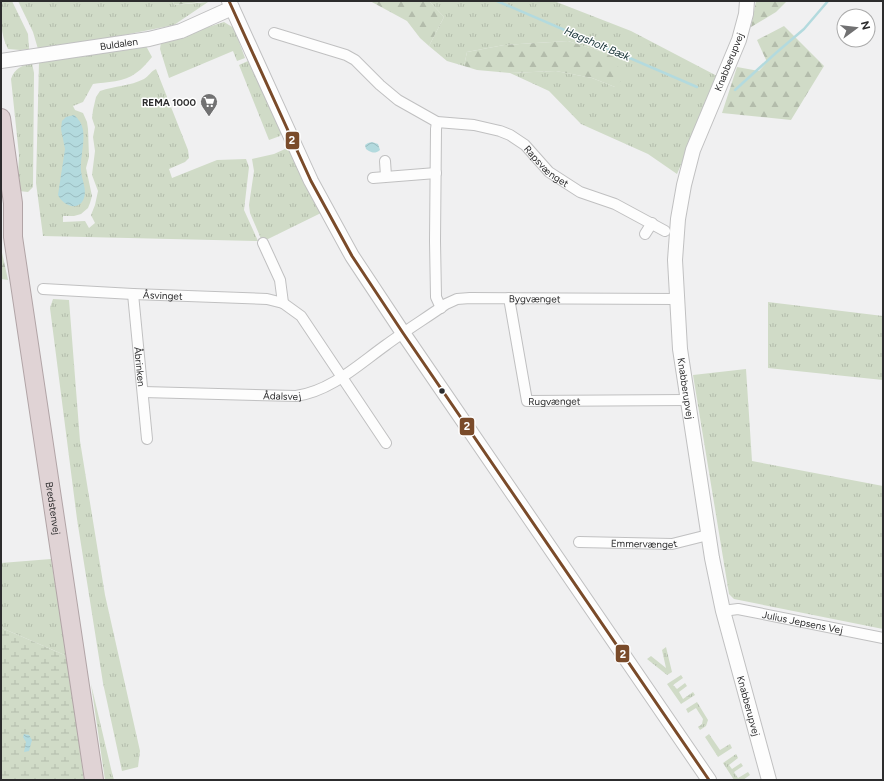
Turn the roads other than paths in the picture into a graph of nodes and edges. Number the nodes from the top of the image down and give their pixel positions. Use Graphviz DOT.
graph roads {
  1 [pos="747,1"];
  2 [pos="230,4"];
  3 [pos="274,34"];
  4 [pos="1,61"];
  5 [pos="1,118"];
  6 [pos="437,122"];
  7 [pos="385,161"];
  8 [pos="436,173"];
  9 [pos="386,176"];
  10 [pos="374,178"];
  11 [pos="1,193"];
  12 [pos="652,223"];
  13 [pos="665,231"];
  14 [pos="646,234"];
  15 [pos="13,237"];
  16 [pos="262,243"];
  17 [pos="43,289"];
  18 [pos="132,294"];
  19 [pos="509,298"];
  20 [pos="676,299"];
  21 [pos="283,303"];
  22 [pos="441,308"];
  23 [pos="403,333"];
  24 [pos="342,377"];
  25 [pos="142,392"];
  26 [pos="687,400"];
  27 [pos="147,439"];
  28 [pos="386,443"];
  29 [pos="708,535"];
  30 [pos="579,542"];
  31 [pos="723,610"];
  32 [pos="883,638"];
  33 [pos="94,780"];
  34 [pos="709,780"];
  35 [pos="769,780"];
  1 -- 20 [label="street, Knabberupvej"];
  2 -- 4 [label="street, Buldalen"];
  2 -- 23 [label="street"];
  3 -- 6 [label="street, Rapsvænget"];
  5 -- 15 [label="highway, Bredstenvej"];
  6 -- 8 [label="street"];
  6 -- 12 [label="street, Rapsvænget"];
  7 -- 9 [label="street"];
  8 -- 9 [label="street"];
  8 -- 22 [label="street"];
  9 -- 10 [label="street"];
  11 -- 15 [label="highway, Bredstenvej"];
  12 -- 13 [label="street, Rapsvænget"];
  12 -- 14 [label="street"];
  15 -- 33 [label="highway, Bredstenvej"];
  16 -- 21 [label="street"];
  17 -- 18 [label="street, Åsvinget"];
  18 -- 21 [label="street, Åsvinget"];
  18 -- 25 [label="street, Åbrinken"];
  19 -- 20 [label="street, Bygvænget"];
  19 -- 22 [label="street, Bygvænget"];
  19 -- 26 [label="street, Rugvænget"];
  20 -- 26 [label="street, Knabberupvej"];
  21 -- 24 [label="street, Åsvinget"];
  22 -- 23 [label="street, Bygvænget"];
  23 -- 24 [label="street, Ådalsvej"];
  23 -- 34 [label="street"];
  24 -- 25 [label="street, Ådalsvej"];
  24 -- 28 [label="street, Åsvinget"];
  25 -- 27 [label="street, Åbrinken"];
  26 -- 29 [label="street, Knabberupvej"];
  29 -- 30 [label="street, Emmervænget"];
  29 -- 31 [label="street, Knabberupvej"];
  31 -- 32 [label="street, Julius Jepsens Vej"];
  31 -- 35 [label="street, Knabberupvej"];
}
